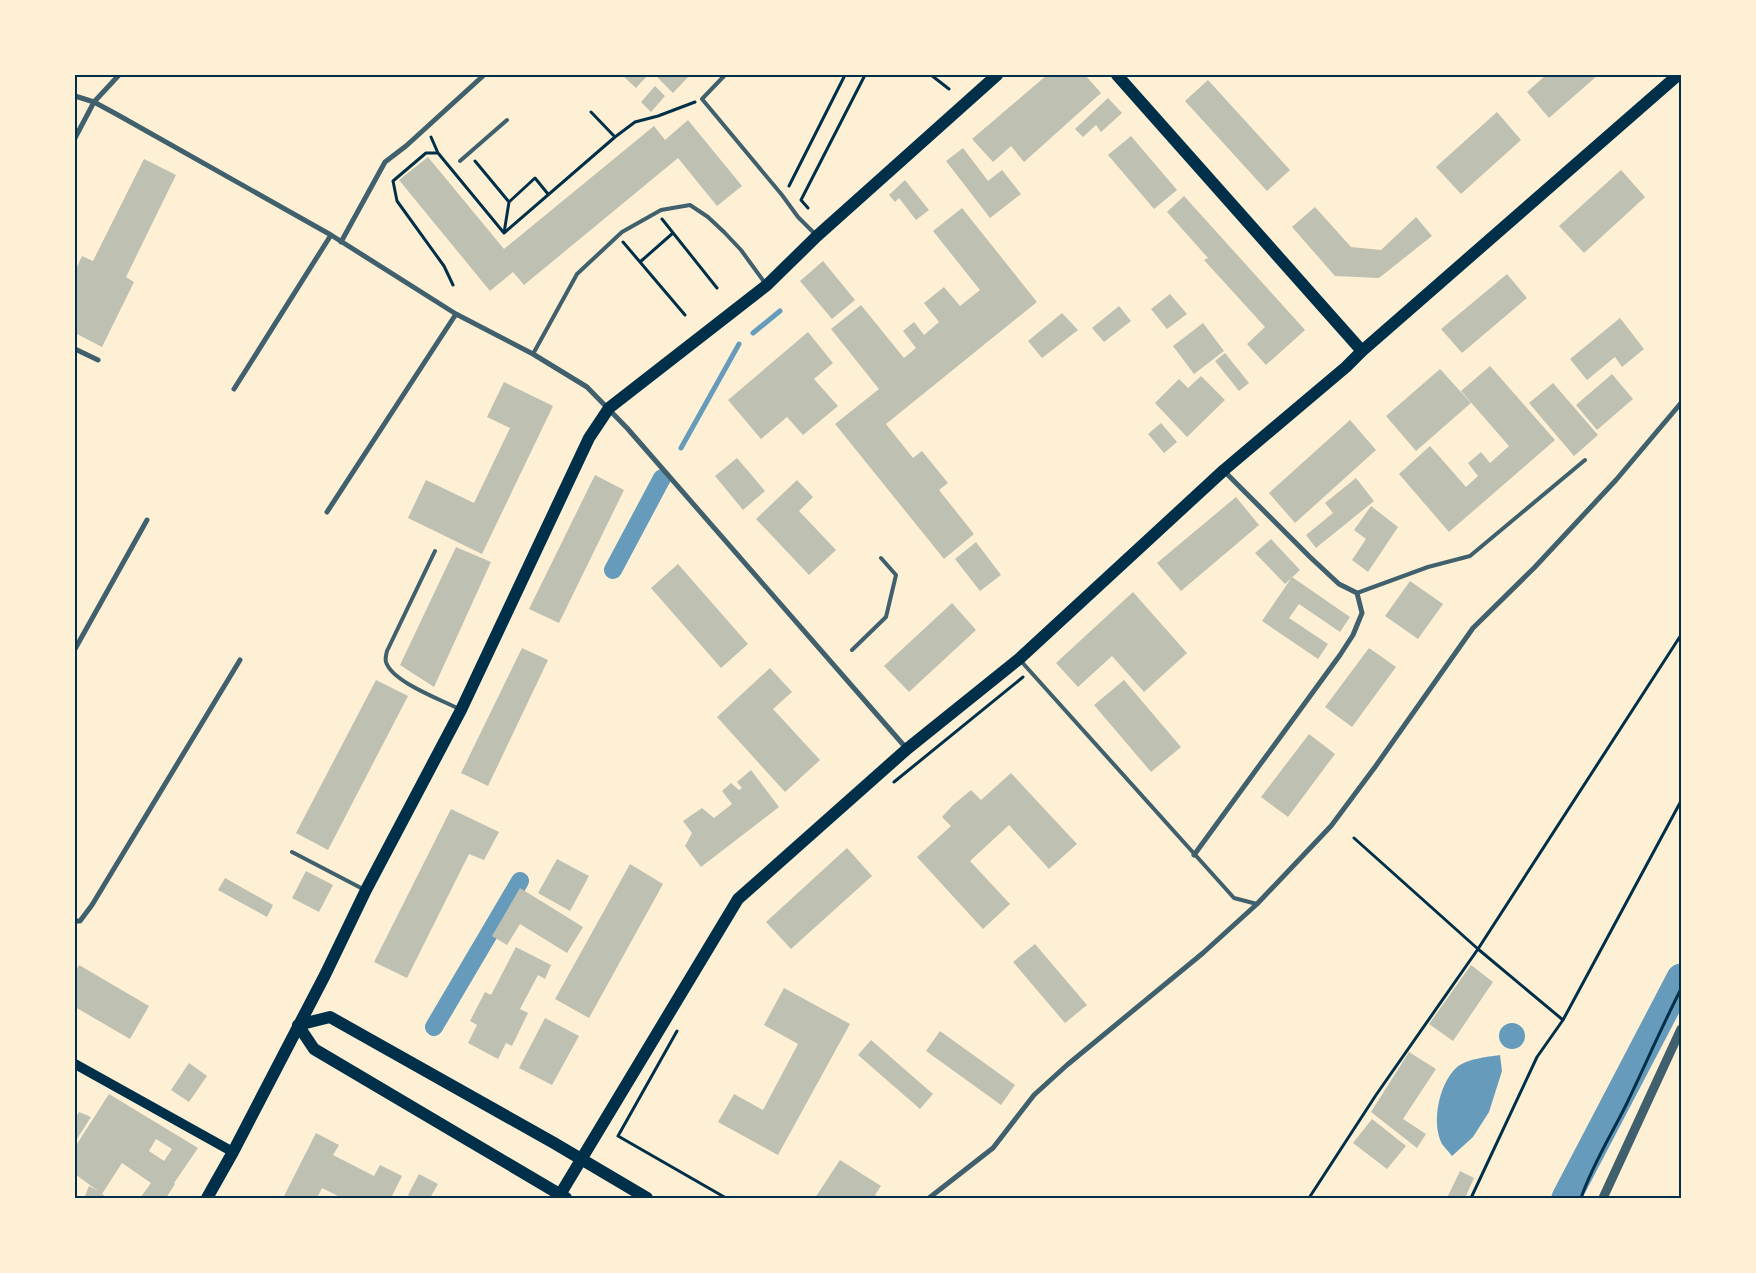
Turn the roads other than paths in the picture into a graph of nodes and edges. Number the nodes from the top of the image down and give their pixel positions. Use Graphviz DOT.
graph roads {
  1 [pos="119,75"];
  2 [pos="484,75"];
  3 [pos="725,75"];
  4 [pos="996,75"];
  5 [pos="1117,75"];
  6 [pos="1678,75"];
  7 [pos="75,96"];
  8 [pos="94,102"];
  9 [pos="507,120"];
  10 [pos="75,138"];
  11 [pos="460,161"];
  12 [pos="331,235"];
  13 [pos="817,236"];
  14 [pos="340,242"];
  15 [pos="766,285"];
  16 [pos="456,314"];
  17 [pos="75,349"];
  18 [pos="1362,351"];
  19 [pos="533,354"];
  20 [pos="98,360"];
  21 [pos="234,389"];
  22 [pos="1681,403"];
  23 [pos="609,408"];
  24 [pos="1585,460"];
  25 [pos="1224,470"];
  26 [pos="327,512"];
  27 [pos="147,520"];
  28 [pos="435,551"];
  29 [pos="881,558"];
  30 [pos="1357,593"];
  31 [pos="75,649"];
  32 [pos="852,650"];
  33 [pos="1019,658"];
  34 [pos="240,660"];
  35 [pos="462,710"];
  36 [pos="907,749"];
  37 [pos="292,852"];
  38 [pos="1194,855"];
  39 [pos="366,890"];
  40 [pos="1258,904"];
  41 [pos="75,922"];
  42 [pos="298,1025"];
  43 [pos="1681,1029"];
  44 [pos="75,1064"];
  45 [pos="234,1152"];
  46 [pos="582,1160"];
  47 [pos="562,1197"];
  48 [pos="207,1198"];
  49 [pos="647,1198"];
  50 [pos="929,1198"];
  51 [pos="1603,1198"];
  1 -- 8 [label="street"];
  2 -- 14 [label="street"];
  3 -- 13 [label="lane"];
  4 -- 13 [label="main road"];
  5 -- 18 [label="main road"];
  6 -- 18 [label="main road"];
  7 -- 8 [label="street"];
  8 -- 10 [label="street"];
  8 -- 12 [label="street"];
  9 -- 11 [label="lane"];
  12 -- 14 [label="street"];
  12 -- 21 [label="street"];
  13 -- 15 [label="main road"];
  14 -- 16 [label="street"];
  15 -- 19 [label="lane"];
  15 -- 23 [label="main road"];
  16 -- 19 [label="street"];
  16 -- 26 [label="street"];
  17 -- 20 [label="street"];
  18 -- 25 [label="main road"];
  19 -- 23 [label="street"];
  22 -- 40 [label="street"];
  23 -- 35 [label="main road"];
  23 -- 36 [label="street"];
  24 -- 30 [label="lane"];
  25 -- 30 [label="street"];
  25 -- 33 [label="main road"];
  27 -- 31 [label="street"];
  28 -- 35 [label="lane"];
  29 -- 32 [label="lane"];
  30 -- 38 [label="street"];
  33 -- 36 [label="main road"];
  33 -- 38 [label="lane"];
  34 -- 41 [label="street"];
  35 -- 39 [label="main road"];
  36 -- 46 [label="main road"];
  37 -- 39 [label="lane"];
  38 -- 40 [label="lane"];
  39 -- 42 [label="main road"];
  40 -- 50 [label="street"];
  42 -- 45 [label="main road"];
  42 -- 46 [label="main road"];
  42 -- 47 [label="main road"];
  43 -- 51 [label="street"];
  44 -- 45 [label="main road"];
  45 -- 48 [label="main road"];
  46 -- 47 [label="main road"];
  46 -- 49 [label="main road"];
}
